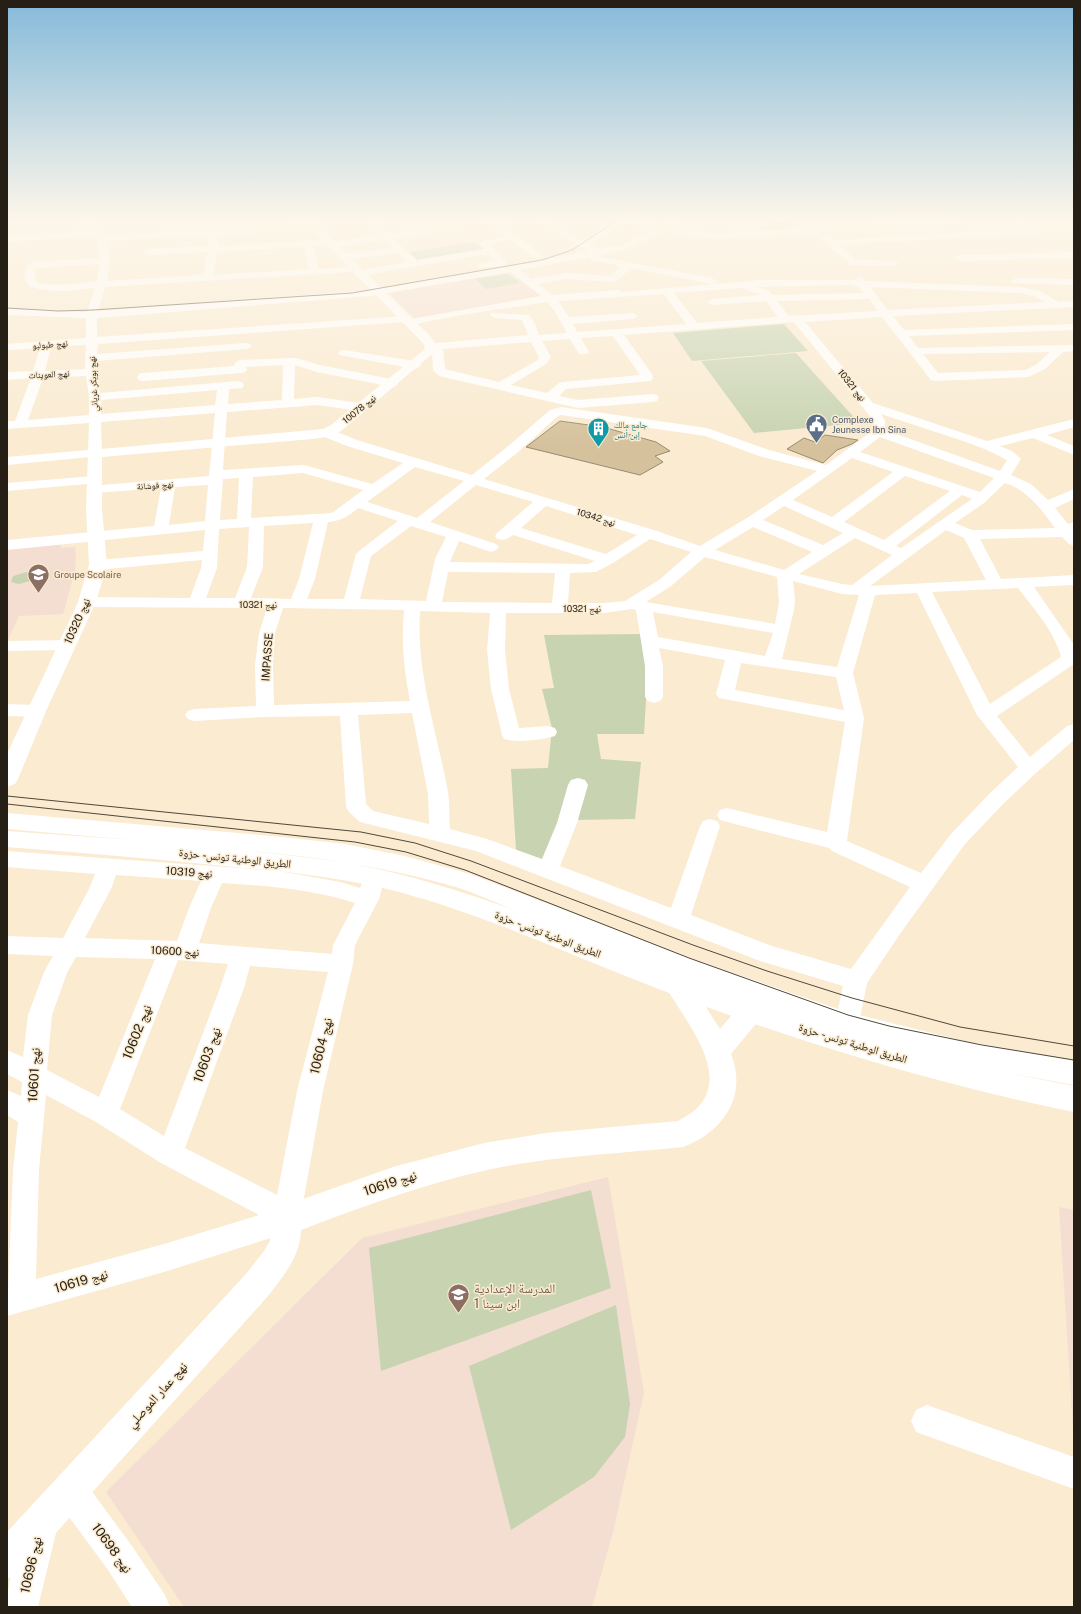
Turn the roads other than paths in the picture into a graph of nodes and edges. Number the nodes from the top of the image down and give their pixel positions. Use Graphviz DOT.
graph roads {
  1 [pos="97,296"];
  2 [pos="351,296"];
  3 [pos="383,296"];
  4 [pos="636,296"];
  5 [pos="672,296"];
  6 [pos="707,296"];
  7 [pos="858,296"];
  8 [pos="872,296"];
  9 [pos="1043,296"];
  10 [pos="827,297"];
  11 [pos="550,298"];
  12 [pos="769,298"];
  13 [pos="620,299"];
  14 [pos="278,300"];
  15 [pos="712,302"];
  16 [pos="329,304"];
  17 [pos="1060,304"];
  18 [pos="1074,304"];
  19 [pos="194,306"];
  20 [pos="159,308"];
  21 [pos="574,308"];
  22 [pos="559,309"];
  23 [pos="7,312"];
  24 [pos="461,312"];
  25 [pos="1074,312"];
  26 [pos="884,313"];
  27 [pos="90,315"];
  28 [pos="633,316"];
  29 [pos="838,316"];
  30 [pos="791,319"];
  31 [pos="408,321"];
  32 [pos="566,321"];
  33 [pos="349,323"];
  34 [pos="729,324"];
  35 [pos="331,325"];
  36 [pos="192,327"];
  37 [pos="694,327"];
  38 [pos="1074,327"];
  39 [pos="294,328"];
  40 [pos="269,329"];
  41 [pos="643,331"];
  42 [pos="617,333"];
  43 [pos="900,333"];
  44 [pos="179,336"];
  45 [pos="574,336"];
  46 [pos="155,337"];
  47 [pos="535,339"];
  48 [pos="92,341"];
  49 [pos="47,343"];
  50 [pos="246,346"];
  51 [pos="434,346"];
  52 [pos="7,347"];
  53 [pos="1074,348"];
  54 [pos="1059,349"];
  55 [pos="177,351"];
  56 [pos="916,351"];
  57 [pos="583,352"];
  58 [pos="344,353"];
  59 [pos="147,354"];
  60 [pos="92,358"];
  61 [pos="292,361"];
  62 [pos="414,365"];
  63 [pos="241,367"];
  64 [pos="324,370"];
  65 [pos="91,372"];
  66 [pos="38,375"];
  67 [pos="7,376"];
  68 [pos="143,377"];
  69 [pos="392,383"];
  70 [pos="238,385"];
  71 [pos="223,386"];
  72 [pos="501,386"];
  73 [pos="140,393"];
  74 [pos="95,397"];
  75 [pos="549,398"];
  76 [pos="653,398"];
  77 [pos="288,403"];
  78 [pos="869,406"];
  79 [pos="240,407"];
  80 [pos="360,407"];
  81 [pos="222,408"];
  82 [pos="95,418"];
  83 [pos="1074,423"];
  84 [pos="13,424"];
  85 [pos="878,432"];
  86 [pos="327,433"];
  87 [pos="1034,434"];
  88 [pos="219,443"];
  89 [pos="985,445"];
  90 [pos="1074,451"];
  91 [pos="95,453"];
  92 [pos="851,453"];
  93 [pos="7,461"];
  94 [pos="413,462"];
  95 [pos="828,470"];
  96 [pos="904,470"];
  97 [pos="246,473"];
  98 [pos="1003,476"];
  99 [pos="216,478"];
  100 [pos="474,480"];
  101 [pos="95,484"];
  102 [pos="169,484"];
  103 [pos="7,488"];
  104 [pos="374,489"];
  105 [pos="960,490"];
  106 [pos="1074,493"];
  107 [pos="981,498"];
  108 [pos="782,500"];
  109 [pos="543,501"];
  110 [pos="356,503"];
  111 [pos="1046,507"];
  112 [pos="322,518"];
  113 [pos="752,521"];
  114 [pos="413,522"];
  115 [pos="834,522"];
  116 [pos="250,523"];
  117 [pos="944,524"];
  118 [pos="213,525"];
  119 [pos="510,529"];
  120 [pos="160,530"];
  121 [pos="854,532"];
  122 [pos="649,533"];
  123 [pos="1071,533"];
  124 [pos="970,535"];
  125 [pos="454,536"];
  126 [pos="95,537"];
  127 [pos="7,544"];
  128 [pos="886,546"];
  129 [pos="491,547"];
  130 [pos="702,551"];
  131 [pos="823,551"];
  132 [pos="902,554"];
  133 [pos="210,555"];
  134 [pos="608,560"];
  135 [pos="98,565"];
  136 [pos="442,567"];
  137 [pos="484,568"];
  138 [pos="564,569"];
  139 [pos="786,575"];
  140 [pos="1074,580"];
  141 [pos="1023,583"];
  142 [pos="996,584"];
  143 [pos="922,588"];
  144 [pos="861,591"];
  145 [pos="87,602"];
  146 [pos="196,603"];
  147 [pos="241,603"];
  148 [pos="276,604"];
  149 [pos="297,604"];
  150 [pos="351,604"];
  151 [pos="637,605"];
  152 [pos="412,606"];
  153 [pos="434,607"];
  154 [pos="498,608"];
  155 [pos="560,608"];
  156 [pos="782,630"];
  157 [pos="650,641"];
  158 [pos="66,645"];
  159 [pos="7,646"];
  160 [pos="734,657"];
  161 [pos="772,663"];
  162 [pos="844,673"];
  163 [pos="654,697"];
  164 [pos="419,707"];
  165 [pos="7,710"];
  166 [pos="345,710"];
  167 [pos="36,711"];
  168 [pos="265,711"];
  169 [pos="194,715"];
  170 [pos="986,715"];
  171 [pos="855,718"];
  172 [pos="1074,730"];
  173 [pos="548,732"];
  174 [pos="1029,768"];
  175 [pos="7,778"];
  176 [pos="578,785"];
  177 [pos="7,821"];
  178 [pos="440,834"];
  179 [pos="7,839"];
  180 [pos="836,842"];
  181 [pos="7,859"];
  182 [pos="108,866"];
  183 [pos="548,871"];
  184 [pos="215,874"];
  185 [pos="924,884"];
  186 [pos="371,888"];
  187 [pos="678,920"];
  188 [pos="7,945"];
  189 [pos="69,947"];
  190 [pos="178,951"];
  191 [pos="242,955"];
  192 [pos="342,964"];
  193 [pos="856,980"];
  194 [pos="678,985"];
  195 [pos="751,1011"];
  196 [pos="847,1023"];
  197 [pos="718,1050"];
  198 [pos="7,1061"];
  199 [pos="1074,1073"];
  200 [pos="35,1076"];
  201 [pos="1074,1099"];
  202 [pos="7,1102"];
  203 [pos="105,1114"];
  204 [pos="32,1116"];
  205 [pos="170,1154"];
  206 [pos="286,1217"];
  207 [pos="14,1300"];
  208 [pos="927,1421"];
  209 [pos="1074,1473"];
  210 [pos="70,1490"];
  211 [pos="41,1522"];
  212 [pos="7,1560"];
  213 [pos="21,1607"];
  214 [pos="153,1607"];
  1 -- 27 [label="street, نهج بوبكر غرياني"];
  2 -- 16 [label="street"];
  3 -- 31 [label="main road"];
  4 -- 13 [label="street"];
  5 -- 37 [label="street"];
  6 -- 15 [label="street"];
  7 -- 10 [label="street"];
  8 -- 26 [label="street"];
  9 -- 17 [label="street"];
  10 -- 12 [label="street"];
  10 -- 29 [label="street"];
  11 -- 13 [label="street"];
  11 -- 22 [label="street"];
  11 -- 24 [label="street"];
  12 -- 15 [label="street"];
  12 -- 30 [label="street, نهج 10321"];
  13 -- 28 [label="street"];
  14 -- 16 [label="street"];
  14 -- 19 [label="street"];
  14 -- 40 [label="street"];
  15 -- 34 [label="street"];
  16 -- 35 [label="street"];
  17 -- 18 [label="street"];
  17 -- 25 [label="street"];
  17 -- 26 [label="street"];
  19 -- 20 [label="street"];
  19 -- 36 [label="street"];
  20 -- 27 [label="street"];
  20 -- 46 [label="street"];
  21 -- 22 [label="street"];
  22 -- 32 [label="street"];
  23 -- 27 [label="street"];
  24 -- 31 [label="street, نهج طبولبو"];
  24 -- 47 [label="street"];
  26 -- 29 [label="street"];
  26 -- 43 [label="street"];
  27 -- 48 [label="street, نهج بوبكر غرياني"];
  28 -- 32 [label="street"];
  28 -- 41 [label="street"];
  29 -- 30 [label="street"];
  30 -- 34 [label="street"];
  30 -- 78 [label="street, نهج 10321"];
  31 -- 33 [label="street, نهج طبولبو"];
  31 -- 51 [label="main road"];
  32 -- 45 [label="street"];
  33 -- 35 [label="street, نهج طبولبو"];
  33 -- 58 [label="street"];
  34 -- 37 [label="street"];
  35 -- 39 [label="street, نهج طبولبو"];
  36 -- 40 [label="street, نهج طبولبو"];
  36 -- 44 [label="street, نهج طبولبو"];
  37 -- 41 [label="street"];
  38 -- 43 [label="street"];
  39 -- 40 [label="street, نهج طبولبو"];
  39 -- 61 [label="street"];
  40 -- 50 [label="street"];
  41 -- 42 [label="street"];
  42 -- 45 [label="street"];
  42 -- 75 [label="street"];
  43 -- 56 [label="street"];
  44 -- 46 [label="street, نهج طبولبو"];
  44 -- 55 [label="street"];
  45 -- 47 [label="street"];
  45 -- 57 [label="street"];
  46 -- 48 [label="street, نهج طبولبو"];
  47 -- 51 [label="street"];
  47 -- 72 [label="street"];
  48 -- 49 [label="street, نهج طبولبو"];
  48 -- 60 [label="street, نهج بوبكر غرياني"];
  49 -- 52 [label="street, نهج طبولبو"];
  49 -- 66 [label="street"];
  50 -- 55 [label="street"];
  50 -- 63 [label="street"];
  51 -- 62 [label="main road, نهج 10078"];
  51 -- 72 [label="street"];
  53 -- 54 [label="street"];
  54 -- 56 [label="street"];
  54 -- 56 [label="street"];
  55 -- 59 [label="street"];
  58 -- 62 [label="street"];
  58 -- 64 [label="street"];
  59 -- 60 [label="street"];
  59 -- 68 [label="street"];
  60 -- 65 [label="street, نهج بوبكر غرياني"];
  61 -- 63 [label="street"];
  61 -- 64 [label="street"];
  61 -- 77 [label="street"];
  62 -- 69 [label="main road, نهج 10078"];
  63 -- 68 [label="street"];
  63 -- 70 [label="street"];
  64 -- 69 [label="street"];
  65 -- 66 [label="street, نهج العوينات"];
  65 -- 74 [label="street, نهج بوبكر غرياني"];
  66 -- 67 [label="street, نهج العوينات"];
  66 -- 84 [label="street"];
  68 -- 73 [label="street"];
  69 -- 80 [label="main road, نهج 10078"];
  70 -- 71 [label="street"];
  70 -- 79 [label="street"];
  71 -- 73 [label="street"];
  71 -- 81 [label="street"];
  72 -- 75 [label="street"];
  73 -- 74 [label="street"];
  74 -- 82 [label="street, نهج بوبكر غرياني"];
  75 -- 76 [label="street"];
  77 -- 79 [label="street"];
  77 -- 80 [label="street"];
  78 -- 85 [label="street, نهج 10321"];
  78 -- 89 [label="street"];
  79 -- 81 [label="street"];
  80 -- 86 [label="main road, نهج 10078"];
  81 -- 82 [label="street"];
  81 -- 88 [label="street"];
  82 -- 84 [label="street"];
  82 -- 91 [label="street, نهج بوبكر غرياني"];
  83 -- 87 [label="street"];
  85 -- 92 [label="street, نهج 10321"];
  85 -- 98 [label="street"];
  86 -- 88 [label="main road, نهج 10078"];
  86 -- 94 [label="street, نهج 10342"];
  87 -- 89 [label="street"];
  87 -- 90 [label="street"];
  88 -- 91 [label="main road, نهج 10078"];
  88 -- 99 [label="street"];
  89 -- 98 [label="street"];
  91 -- 93 [label="street"];
  91 -- 101 [label="main road, نهج 10320"];
  92 -- 95 [label="street, نهج 10321"];
  92 -- 96 [label="street"];
  94 -- 100 [label="street, نهج 10342"];
  94 -- 104 [label="street"];
  95 -- 100 [label="street"];
  95 -- 108 [label="street, نهج 10321"];
  96 -- 105 [label="street"];
  96 -- 115 [label="street"];
  97 -- 99 [label="street, نهج فوشانة"];
  97 -- 104 [label="street, نهج فوشانة"];
  97 -- 116 [label="street"];
  98 -- 107 [label="street"];
  98 -- 111 [label="street"];
  99 -- 102 [label="street, نهج فوشانة"];
  99 -- 118 [label="street"];
  100 -- 109 [label="street, نهج 10342"];
  100 -- 114 [label="street"];
  101 -- 102 [label="street, نهج فوشانة"];
  101 -- 103 [label="street, نهج فوشانة"];
  101 -- 126 [label="main road, نهج 10320"];
  102 -- 120 [label="street"];
  104 -- 110 [label="street"];
  105 -- 107 [label="street"];
  105 -- 128 [label="street"];
  106 -- 111 [label="street"];
  107 -- 117 [label="street"];
  108 -- 113 [label="street, نهج 10321"];
  108 -- 115 [label="street"];
  109 -- 119 [label="street"];
  109 -- 122 [label="street, نهج 10342"];
  110 -- 112 [label="street"];
  110 -- 114 [label="street"];
  111 -- 123 [label="street"];
  112 -- 116 [label="street"];
  112 -- 149 [label="street"];
  113 -- 130 [label="street, نهج 10321"];
  113 -- 131 [label="street"];
  114 -- 125 [label="street"];
  114 -- 150 [label="street"];
  115 -- 121 [label="street"];
  116 -- 118 [label="street"];
  116 -- 147 [label="street"];
  117 -- 124 [label="street"];
  117 -- 132 [label="street"];
  118 -- 120 [label="street"];
  118 -- 133 [label="street"];
  119 -- 129 [label="street"];
  119 -- 134 [label="street"];
  120 -- 126 [label="street"];
  121 -- 128 [label="street"];
  121 -- 131 [label="street"];
  122 -- 130 [label="street, نهج 10342"];
  122 -- 134 [label="street"];
  123 -- 124 [label="street"];
  124 -- 142 [label="street"];
  125 -- 129 [label="street"];
  125 -- 136 [label="street"];
  126 -- 127 [label="street"];
  126 -- 135 [label="main road, نهج 10320"];
  128 -- 132 [label="street"];
  129 -- 137 [label="street"];
  130 -- 139 [label="street, نهج 10342"];
  130 -- 151 [label="street, نهج 10321"];
  131 -- 139 [label="street"];
  132 -- 144 [label="street"];
  133 -- 135 [label="street"];
  133 -- 146 [label="street"];
  134 -- 138 [label="street"];
  135 -- 145 [label="main road, نهج 10320"];
  136 -- 137 [label="street"];
  136 -- 153 [label="street"];
  137 -- 138 [label="street"];
  138 -- 155 [label="street"];
  139 -- 144 [label="street, نهج 10342"];
  139 -- 156 [label="street"];
  140 -- 141 [label="street, نهج 10342"];
  141 -- 142 [label="street, نهج 10342"];
  141 -- 170 [label="street"];
  142 -- 143 [label="street, نهج 10342"];
  143 -- 144 [label="street, نهج 10342"];
  143 -- 170 [label="street"];
  144 -- 162 [label="street"];
  145 -- 146 [label="street, نهج 10321"];
  145 -- 158 [label="main road, نهج 10320"];
  146 -- 147 [label="street, نهج 10321"];
  147 -- 148 [label="street, نهج 10321"];
  148 -- 149 [label="street, نهج 10321"];
  148 -- 168 [label="street, IMPASSE"];
  149 -- 150 [label="street, نهج 10321"];
  150 -- 152 [label="street, نهج 10321"];
  151 -- 155 [label="street, نهج 10321"];
  151 -- 156 [label="street"];
  151 -- 157 [label="street"];
  152 -- 153 [label="street, نهج 10321"];
  152 -- 164 [label="street"];
  153 -- 154 [label="street, نهج 10321"];
  154 -- 155 [label="street, نهج 10321"];
  154 -- 173 [label="street"];
  156 -- 161 [label="street"];
  157 -- 160 [label="street"];
  157 -- 163 [label="street"];
  158 -- 159 [label="street"];
  158 -- 167 [label="main road, نهج 10320"];
  160 -- 161 [label="street"];
  160 -- 171 [label="street"];
  161 -- 162 [label="street"];
  162 -- 171 [label="street"];
  164 -- 166 [label="street"];
  164 -- 178 [label="street"];
  165 -- 167 [label="street"];
  166 -- 168 [label="street"];
  166 -- 178 [label="street"];
  167 -- 175 [label="main road, نهج 10320"];
  168 -- 169 [label="street"];
  170 -- 174 [label="street"];
  171 -- 180 [label="street"];
  172 -- 174 [label="street"];
  174 -- 185 [label="street"];
  176 -- 183 [label="street"];
  177 -- 196 [label="main road, الطريق الوطنية تونس - حزوة"];
  178 -- 183 [label="street"];
  179 -- 186 [label="main road, الطريق الوطنية تونس - حزوة"];
  180 -- 185 [label="street"];
  180 -- 187 [label="street"];
  181 -- 182 [label="street, نهج 10319"];
  182 -- 184 [label="street, نهج 10319"];
  182 -- 189 [label="street, نهج 10601"];
  183 -- 187 [label="street"];
  184 -- 186 [label="street, نهج 10319"];
  184 -- 190 [label="street, نهج 10602"];
  185 -- 193 [label="street"];
  186 -- 192 [label="street, نهج 10604"];
  186 -- 194 [label="main road, الطريق الوطنية تونس - حزوة"];
  187 -- 193 [label="street"];
  188 -- 189 [label="street, نهج 10600"];
  189 -- 190 [label="street, نهج 10600"];
  189 -- 200 [label="street, نهج 10601"];
  190 -- 191 [label="street, نهج 10600"];
  190 -- 203 [label="street, نهج 10602"];
  191 -- 192 [label="street, نهج 10600"];
  191 -- 205 [label="street, نهج 10603"];
  192 -- 206 [label="street, نهج 10604"];
  193 -- 196 [label="street"];
  194 -- 195 [label="main road, الطريق الوطنية تونس - حزوة"];
  194 -- 197 [label="main road, نهج 10619"];
  195 -- 197 [label="main road"];
  195 -- 201 [label="main road, الطريق الوطنية تونس - حزوة"];
  196 -- 199 [label="main road, الطريق الوطنية تونس - حزوة"];
  197 -- 206 [label="main road, نهج 10619"];
  198 -- 200 [label="street"];
  200 -- 203 [label="street"];
  200 -- 204 [label="street, نهج 10601"];
  202 -- 204 [label="street"];
  203 -- 205 [label="street"];
  204 -- 207 [label="street, نهج 10601"];
  205 -- 206 [label="street"];
  206 -- 207 [label="street, نهج 10619"];
  206 -- 210 [label="main road, نهج عمار الموصلي"];
  208 -- 209 [label="street"];
  210 -- 211 [label="main road, نهج عمار الموصلي"];
  210 -- 214 [label="street, نهج 10698"];
  211 -- 212 [label="main road, نهج عمار الموصلي"];
  211 -- 213 [label="street, نهج 10696"];
}
